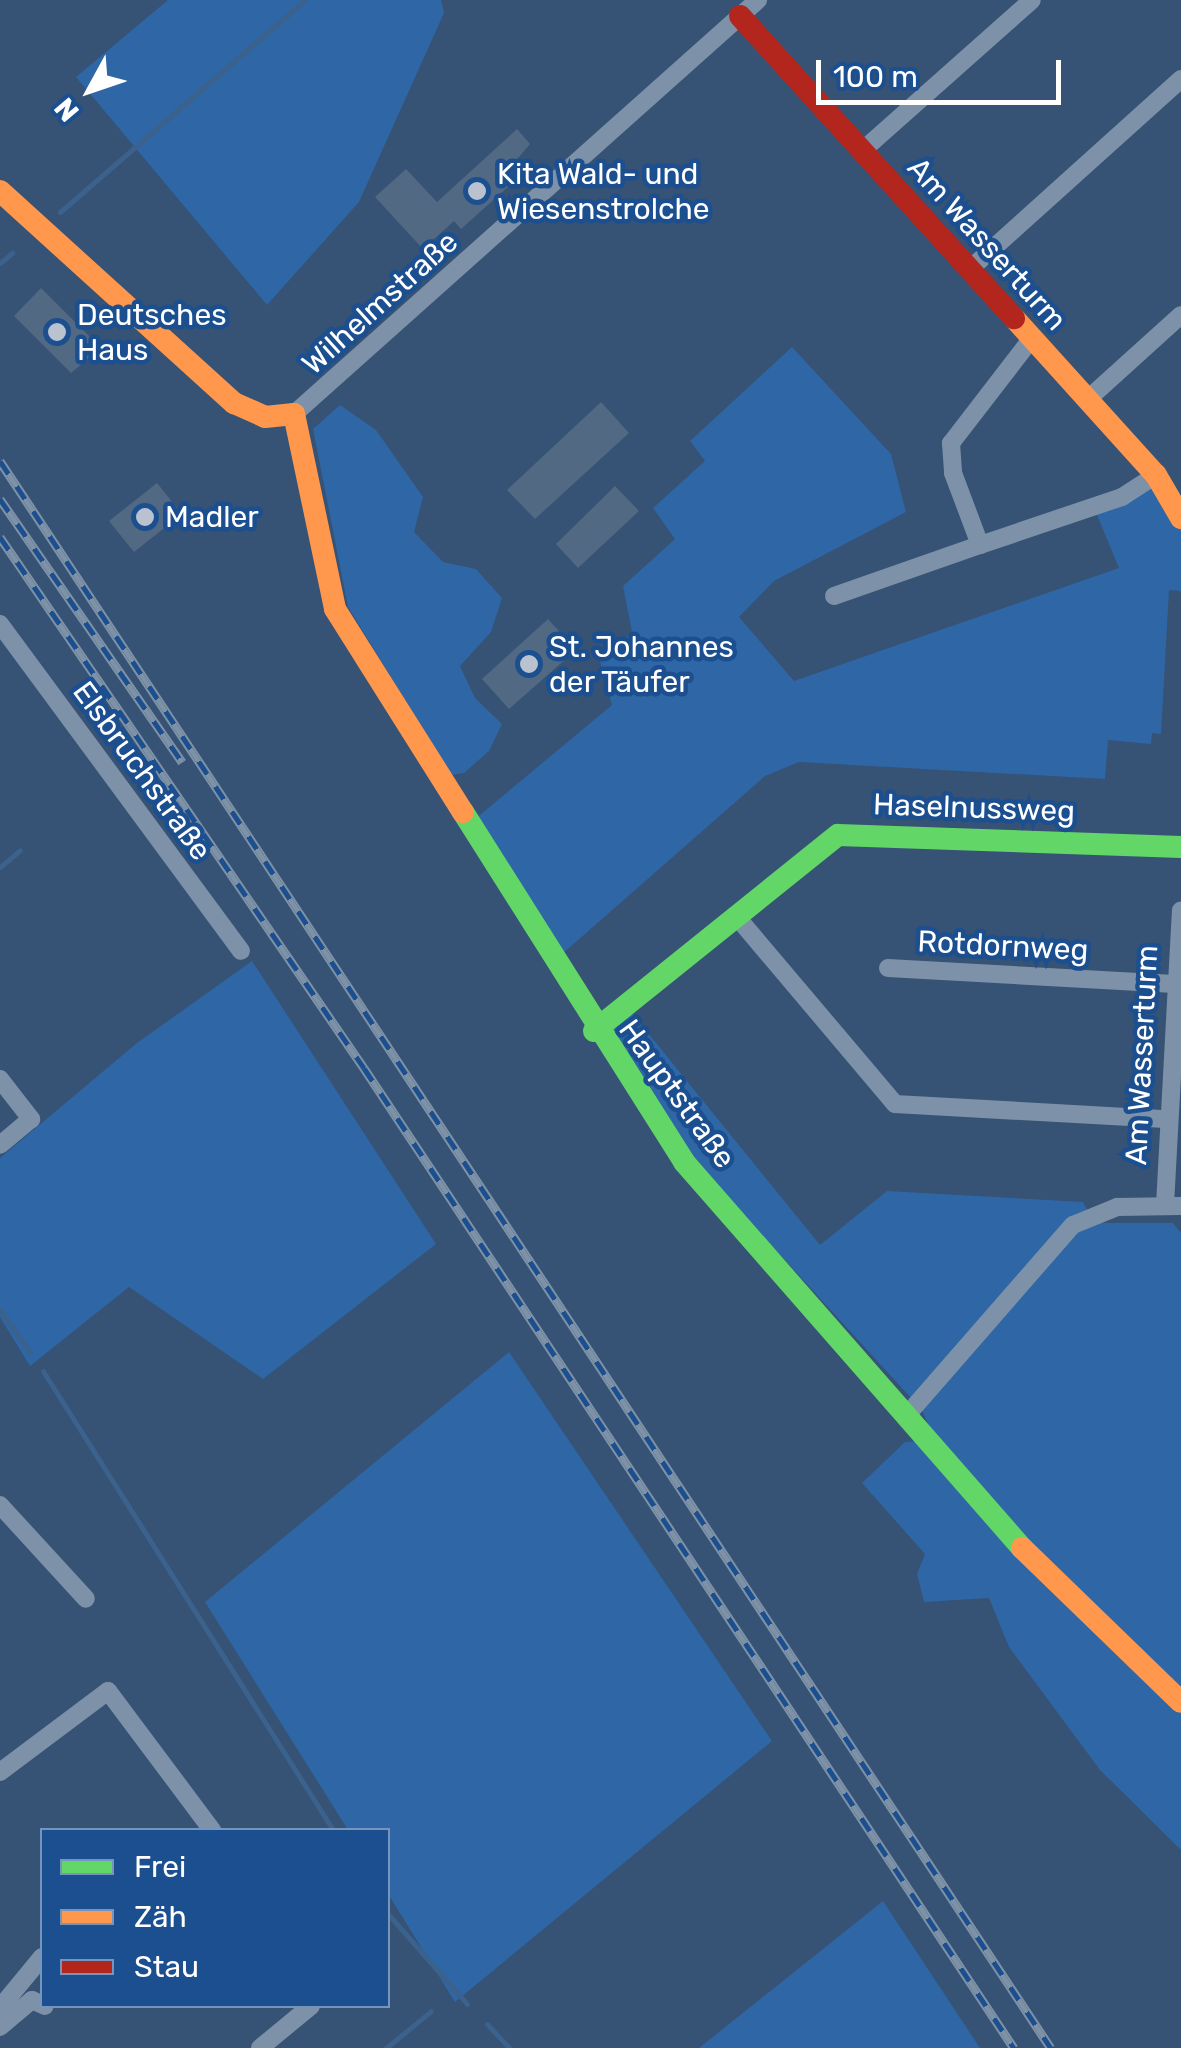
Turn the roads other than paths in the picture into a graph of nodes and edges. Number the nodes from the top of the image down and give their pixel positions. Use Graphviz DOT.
graph roads {
  1 [pos="1032,0"];
  2 [pos="749,8"];
  3 [pos="1181,78"];
  4 [pos="862,151"];
  5 [pos="0,191"];
  6 [pos="970,269"];
  7 [pos="1181,316"];
  8 [pos="1032,338"];
  9 [pos="1088,399"];
  10 [pos="294,414"];
  11 [pos="1156,475"];
  12 [pos="1181,518"];
  13 [pos="980,544"];
  14 [pos="834,596"];
  15 [pos="0,624"];
  16 [pos="1181,847"];
  17 [pos="1181,910"];
  18 [pos="737,916"];
  19 [pos="240,951"];
  20 [pos="888,968"];
  21 [pos="1175,984"];
  22 [pos="594,1030"];
  23 [pos="1177,1046"];
  24 [pos="0,1079"];
  25 [pos="1166,1119"];
  26 [pos="0,1146"];
  27 [pos="1173,1205"];
  28 [pos="907,1415"];
  29 [pos="0,1505"];
  30 [pos="86,1600"];
  31 [pos="1181,1702"];
  32 [pos="0,1772"];
  33 [pos="211,1828"];
  34 [pos="40,1959"];
  35 [pos="34,1998"];
  36 [pos="0,2008"];
  37 [pos="308,2008"];
  38 [pos="0,2028"];
  39 [pos="260,2048"];
  1 -- 4 [label="street"];
  2 -- 4 [label="street, Am Wasserturm"];
  2 -- 10 [label="street, Wilhelmstraße"];
  3 -- 6 [label="street"];
  4 -- 6 [label="street, Am Wasserturm"];
  5 -- 10 [label="street, Wilhelmstraße"];
  6 -- 8 [label="street, Am Wasserturm"];
  7 -- 9 [label="street"];
  8 -- 9 [label="street, Am Wasserturm"];
  8 -- 13 [label="street"];
  9 -- 11 [label="street, Am Wasserturm"];
  10 -- 22 [label="street, Hauptstraße"];
  11 -- 12 [label="street, Am Wasserturm"];
  11 -- 13 [label="street"];
  13 -- 14 [label="street"];
  15 -- 19 [label="street, Elsbruchstraße"];
  16 -- 18 [label="street, Haselnussweg"];
  17 -- 21 [label="street, Am Wasserturm"];
  18 -- 22 [label="street, Haselnussweg"];
  18 -- 25 [label="street"];
  20 -- 21 [label="street, Rotdornweg"];
  21 -- 23 [label="street, Am Wasserturm"];
  22 -- 28 [label="street, Hauptstraße"];
  23 -- 25 [label="street, Am Wasserturm"];
  24 -- 26 [label="street"];
  25 -- 27 [label="street, Am Wasserturm"];
  27 -- 28 [label="street"];
  28 -- 31 [label="street, Hauptstraße"];
  29 -- 30 [label="street"];
  32 -- 33 [label="street"];
  34 -- 35 [label="street"];
  35 -- 36 [label="street"];
  35 -- 38 [label="street"];
  37 -- 39 [label="street"];
}
